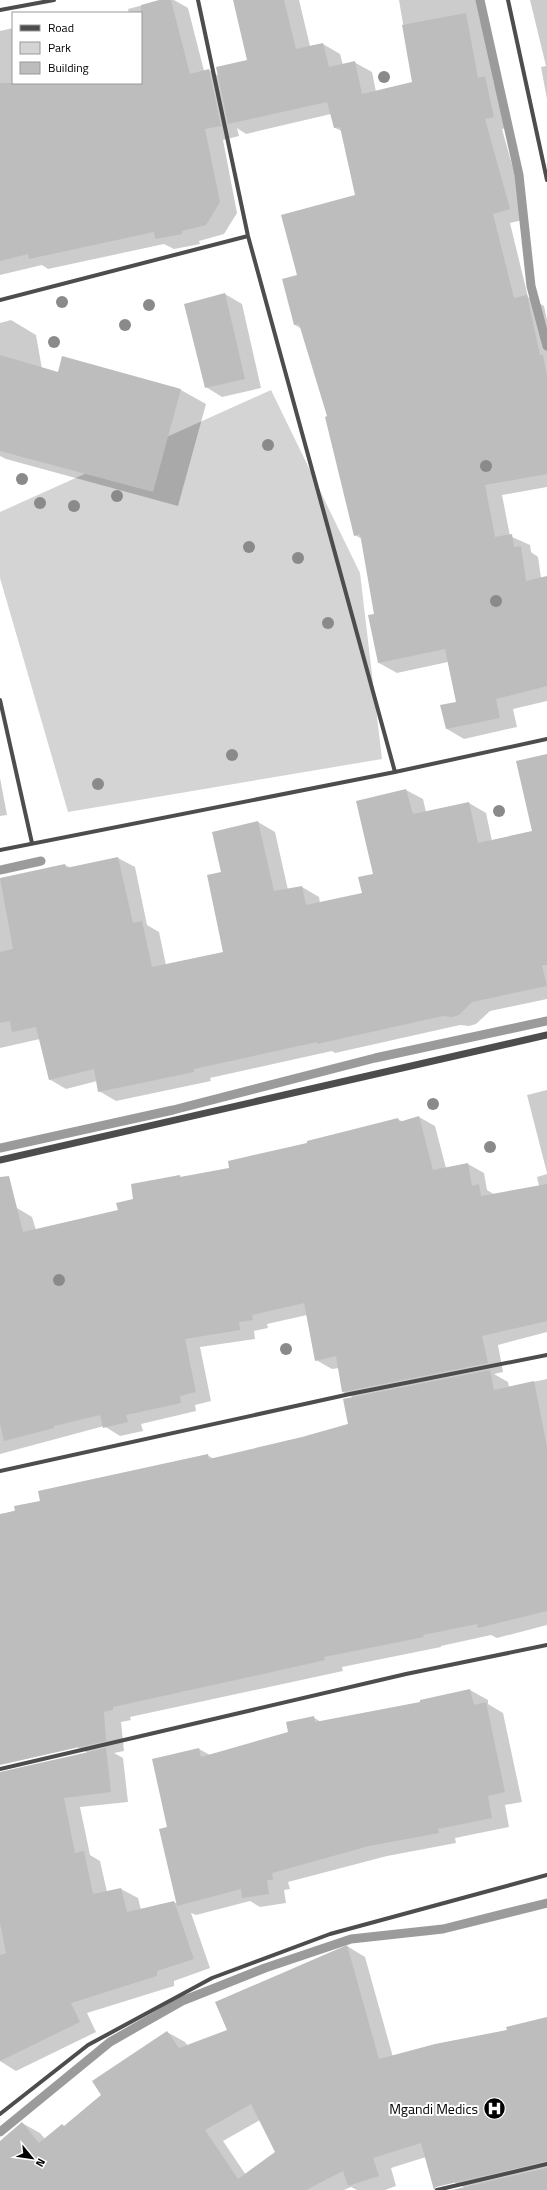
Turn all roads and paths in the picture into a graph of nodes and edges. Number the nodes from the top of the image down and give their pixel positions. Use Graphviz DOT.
graph roads {
  1 [pos="23,0"];
  2 [pos="54,0"];
  3 [pos="198,0"];
  4 [pos="508,0"];
  5 [pos="24,5"];
  6 [pos="0,10"];
  7 [pos="547,180"];
  8 [pos="248,236"];
  9 [pos="0,300"];
  10 [pos="0,700"];
  11 [pos="547,739"];
  12 [pos="395,772"];
  13 [pos="32,843"];
  14 [pos="0,850"];
  15 [pos="547,1035"];
  16 [pos="0,1160"];
  17 [pos="547,1355"];
  18 [pos="0,1471"];
  19 [pos="547,1644"];
  20 [pos="0,1769"];
  21 [pos="547,1875"];
  22 [pos="0,2114"];
  23 [pos="547,2164"];
  24 [pos="437,2190"];
  1 -- 5 [label="street"];
  2 -- 5 [label="street"];
  3 -- 8 [label="street"];
  4 -- 7 [label="street"];
  5 -- 6 [label="street"];
  8 -- 9 [label="street"];
  8 -- 12 [label="street"];
  10 -- 13 [label="street"];
  11 -- 12 [label="street"];
  12 -- 13 [label="street"];
  13 -- 14 [label="street"];
  15 -- 16 [label="street"];
  17 -- 18 [label="street"];
  19 -- 20 [label="street"];
  21 -- 22 [label="street"];
  23 -- 24 [label="street"];
}
